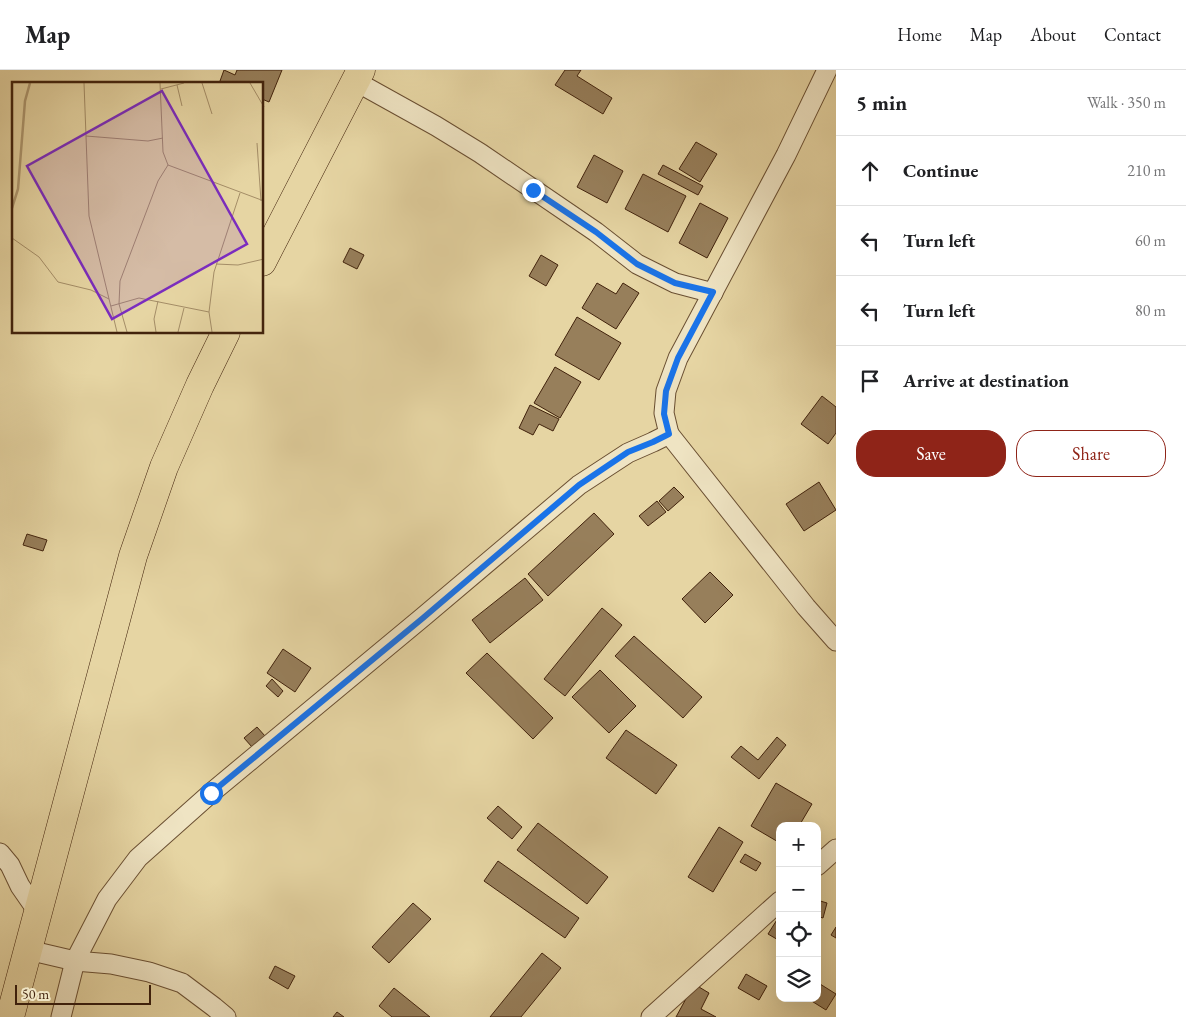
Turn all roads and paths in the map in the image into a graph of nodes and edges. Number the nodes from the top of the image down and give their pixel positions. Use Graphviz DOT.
graph roads {
  1 [pos="827,70"];
  2 [pos="358,76"];
  3 [pos="264,258"];
  4 [pos="713,292"];
  5 [pos="225,334"];
  6 [pos="669,434"];
  7 [pos="836,640"];
  8 [pos="836,849"];
  9 [pos="0,853"];
  10 [pos="821,862"];
  11 [pos="776,904"];
  12 [pos="38,912"];
  13 [pos="28,950"];
  14 [pos="75,961"];
  15 [pos="10,1017"];
  16 [pos="61,1017"];
  17 [pos="226,1017"];
  18 [pos="651,1017"];
  1 -- 4 [label="street"];
  2 -- 3 [label="main road"];
  2 -- 4 [label="street"];
  4 -- 6 [label="street"];
  5 -- 12 [label="main road"];
  6 -- 7 [label="street"];
  6 -- 14 [label="street"];
  8 -- 10 [label="street"];
  9 -- 12 [label="street"];
  11 -- 18 [label="street"];
  12 -- 13 [label="main road"];
  13 -- 14 [label="street"];
  13 -- 15 [label="main road"];
  14 -- 16 [label="street"];
  14 -- 17 [label="street"];
}
